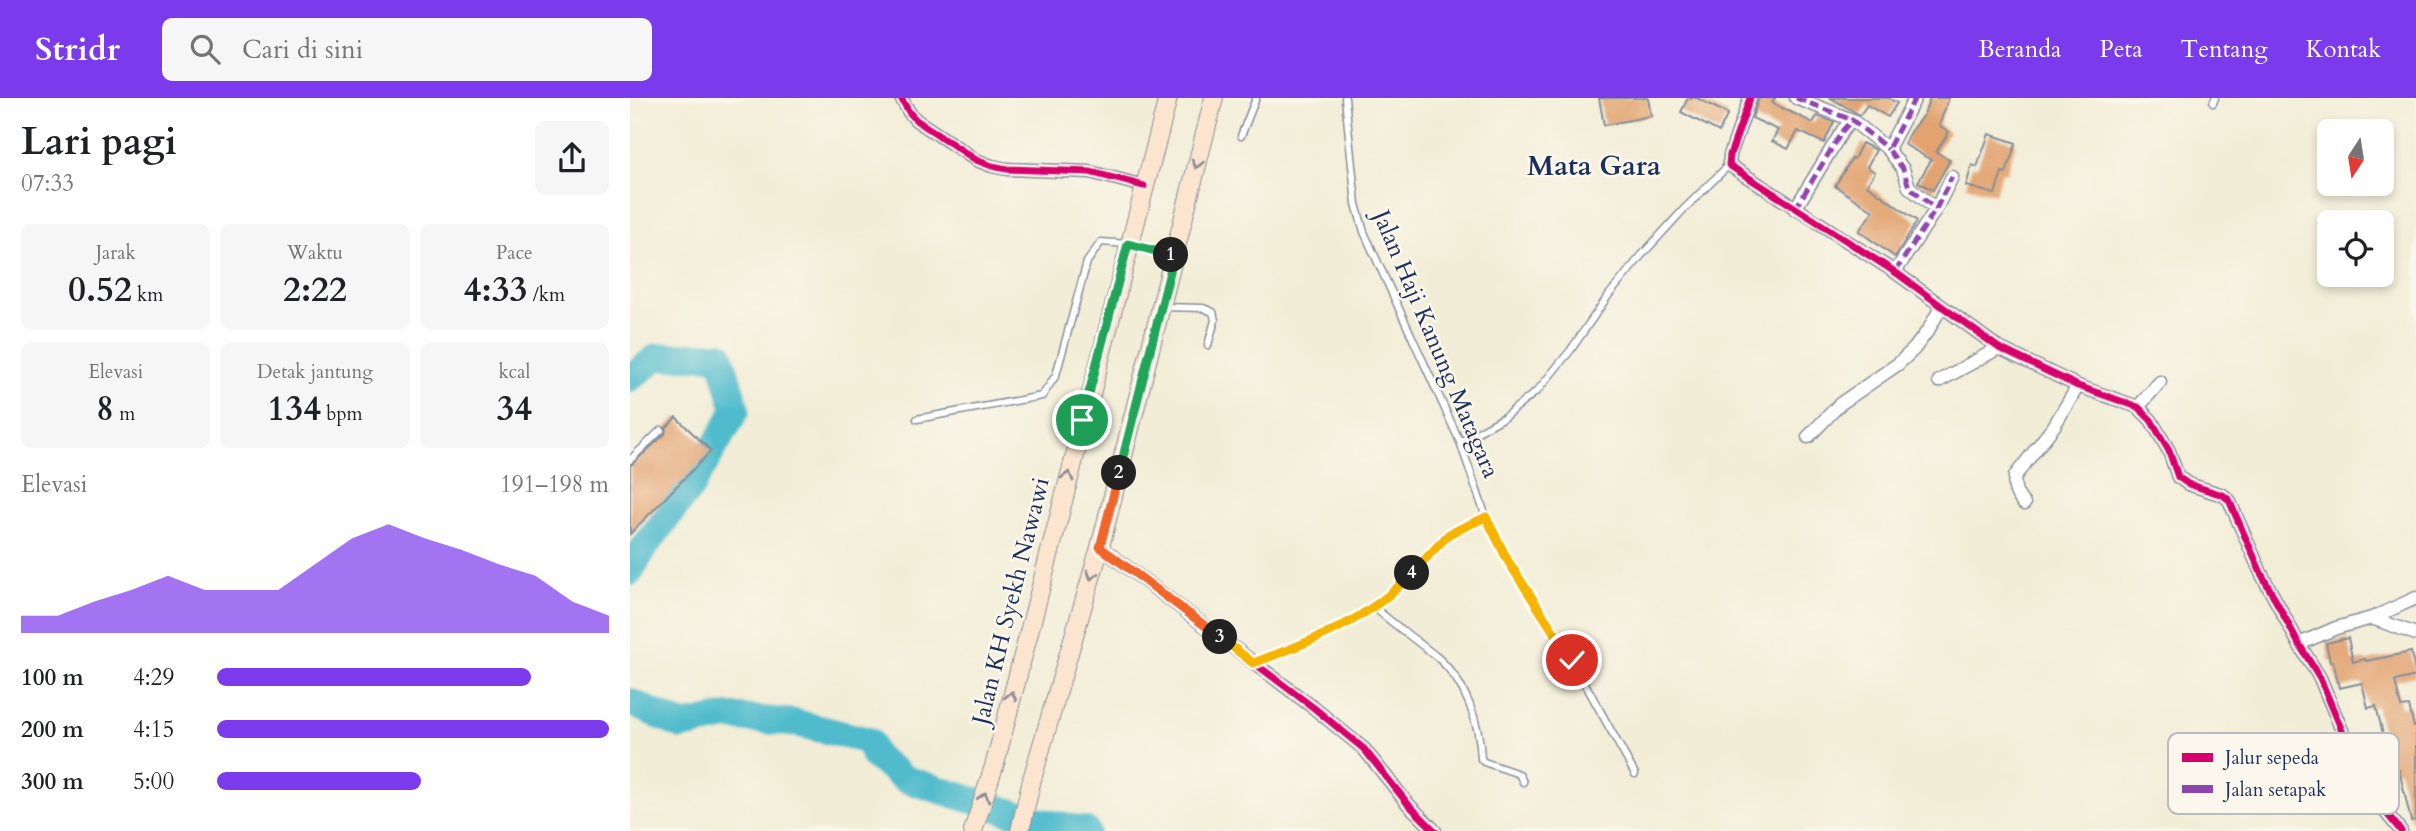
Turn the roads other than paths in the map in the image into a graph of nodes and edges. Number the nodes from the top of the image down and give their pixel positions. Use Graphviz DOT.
graph roads {
  1 [pos="901,98"];
  2 [pos="1168,98"];
  3 [pos="1214,98"];
  4 [pos="1256,98"];
  5 [pos="1345,98"];
  6 [pos="1750,98"];
  7 [pos="1796,98"];
  8 [pos="1915,98"];
  9 [pos="1852,120"];
  10 [pos="1241,136"];
  11 [pos="1888,149"];
  12 [pos="1729,165"];
  13 [pos="1951,177"];
  14 [pos="1144,186"];
  15 [pos="1795,209"];
  16 [pos="1936,209"];
  17 [pos="1128,244"];
  18 [pos="1174,256"];
  19 [pos="1895,272"];
  20 [pos="1161,307"];
  21 [pos="1941,307"];
  22 [pos="1208,345"];
  23 [pos="1999,348"];
  24 [pos="1939,382"];
  25 [pos="2161,382"];
  26 [pos="2078,386"];
  27 [pos="2138,407"];
  28 [pos="917,419"];
  29 [pos="661,430"];
  30 [pos="1808,437"];
  31 [pos="1460,442"];
  32 [pos="630,460"];
  33 [pos="2024,504"];
  34 [pos="1486,517"];
  35 [pos="1100,547"];
  36 [pos="2416,598"];
  37 [pos="1374,607"];
  38 [pos="2372,618"];
  39 [pos="2416,634"];
  40 [pos="2299,644"];
  41 [pos="1253,663"];
  42 [pos="2343,733"];
  43 [pos="1635,774"];
  44 [pos="1522,782"];
  45 [pos="2387,814"];
  46 [pos="974,831"];
  47 [pos="1020,831"];
  48 [pos="1436,831"];
  49 [pos="2401,831"];
  1 -- 14 [label="street"];
  2 -- 14 [label="main road, Jalan KH Syekh Nawawi"];
  3 -- 18 [label="main road, one-way"];
  4 -- 10 [label="lane"];
  5 -- 31 [label="lane, Jalan Haji Kanung Matagara"];
  6 -- 12 [label="street"];
  7 -- 9 [label="street"];
  8 -- 11 [label="street"];
  9 -- 11 [label="street"];
  9 -- 15 [label="street"];
  11 -- 16 [label="street"];
  12 -- 15 [label="street"];
  12 -- 31 [label="lane"];
  13 -- 16 [label="street"];
  14 -- 17 [label="main road, Jalan KH Syekh Nawawi"];
  15 -- 19 [label="street"];
  16 -- 19 [label="street"];
  17 -- 18 [label="lane"];
  17 -- 28 [label="lane"];
  46 -- 17 [label="main road, Jalan KH Syekh Nawawi, one-way"];
  18 -- 20 [label="main road"];
  19 -- 21 [label="street"];
  20 -- 22 [label="lane"];
  20 -- 35 [label="main road"];
  21 -- 23 [label="street"];
  21 -- 30 [label="street"];
  23 -- 24 [label="street"];
  23 -- 26 [label="street"];
  25 -- 27 [label="street"];
  26 -- 27 [label="street"];
  26 -- 33 [label="street"];
  27 -- 40 [label="street"];
  29 -- 32 [label="lane"];
  31 -- 34 [label="lane, Jalan Haji Kanung Matagara"];
  34 -- 37 [label="lane"];
  34 -- 43 [label="lane, Jalan Haji Kanung Matagara"];
  35 -- 41 [label="street"];
  35 -- 47 [label="main road, one-way"];
  36 -- 38 [label="street"];
  37 -- 41 [label="lane"];
  37 -- 44 [label="lane"];
  38 -- 39 [label="street"];
  38 -- 40 [label="street"];
  40 -- 42 [label="street"];
  41 -- 48 [label="street"];
  45 -- 49 [label="street"];
}
